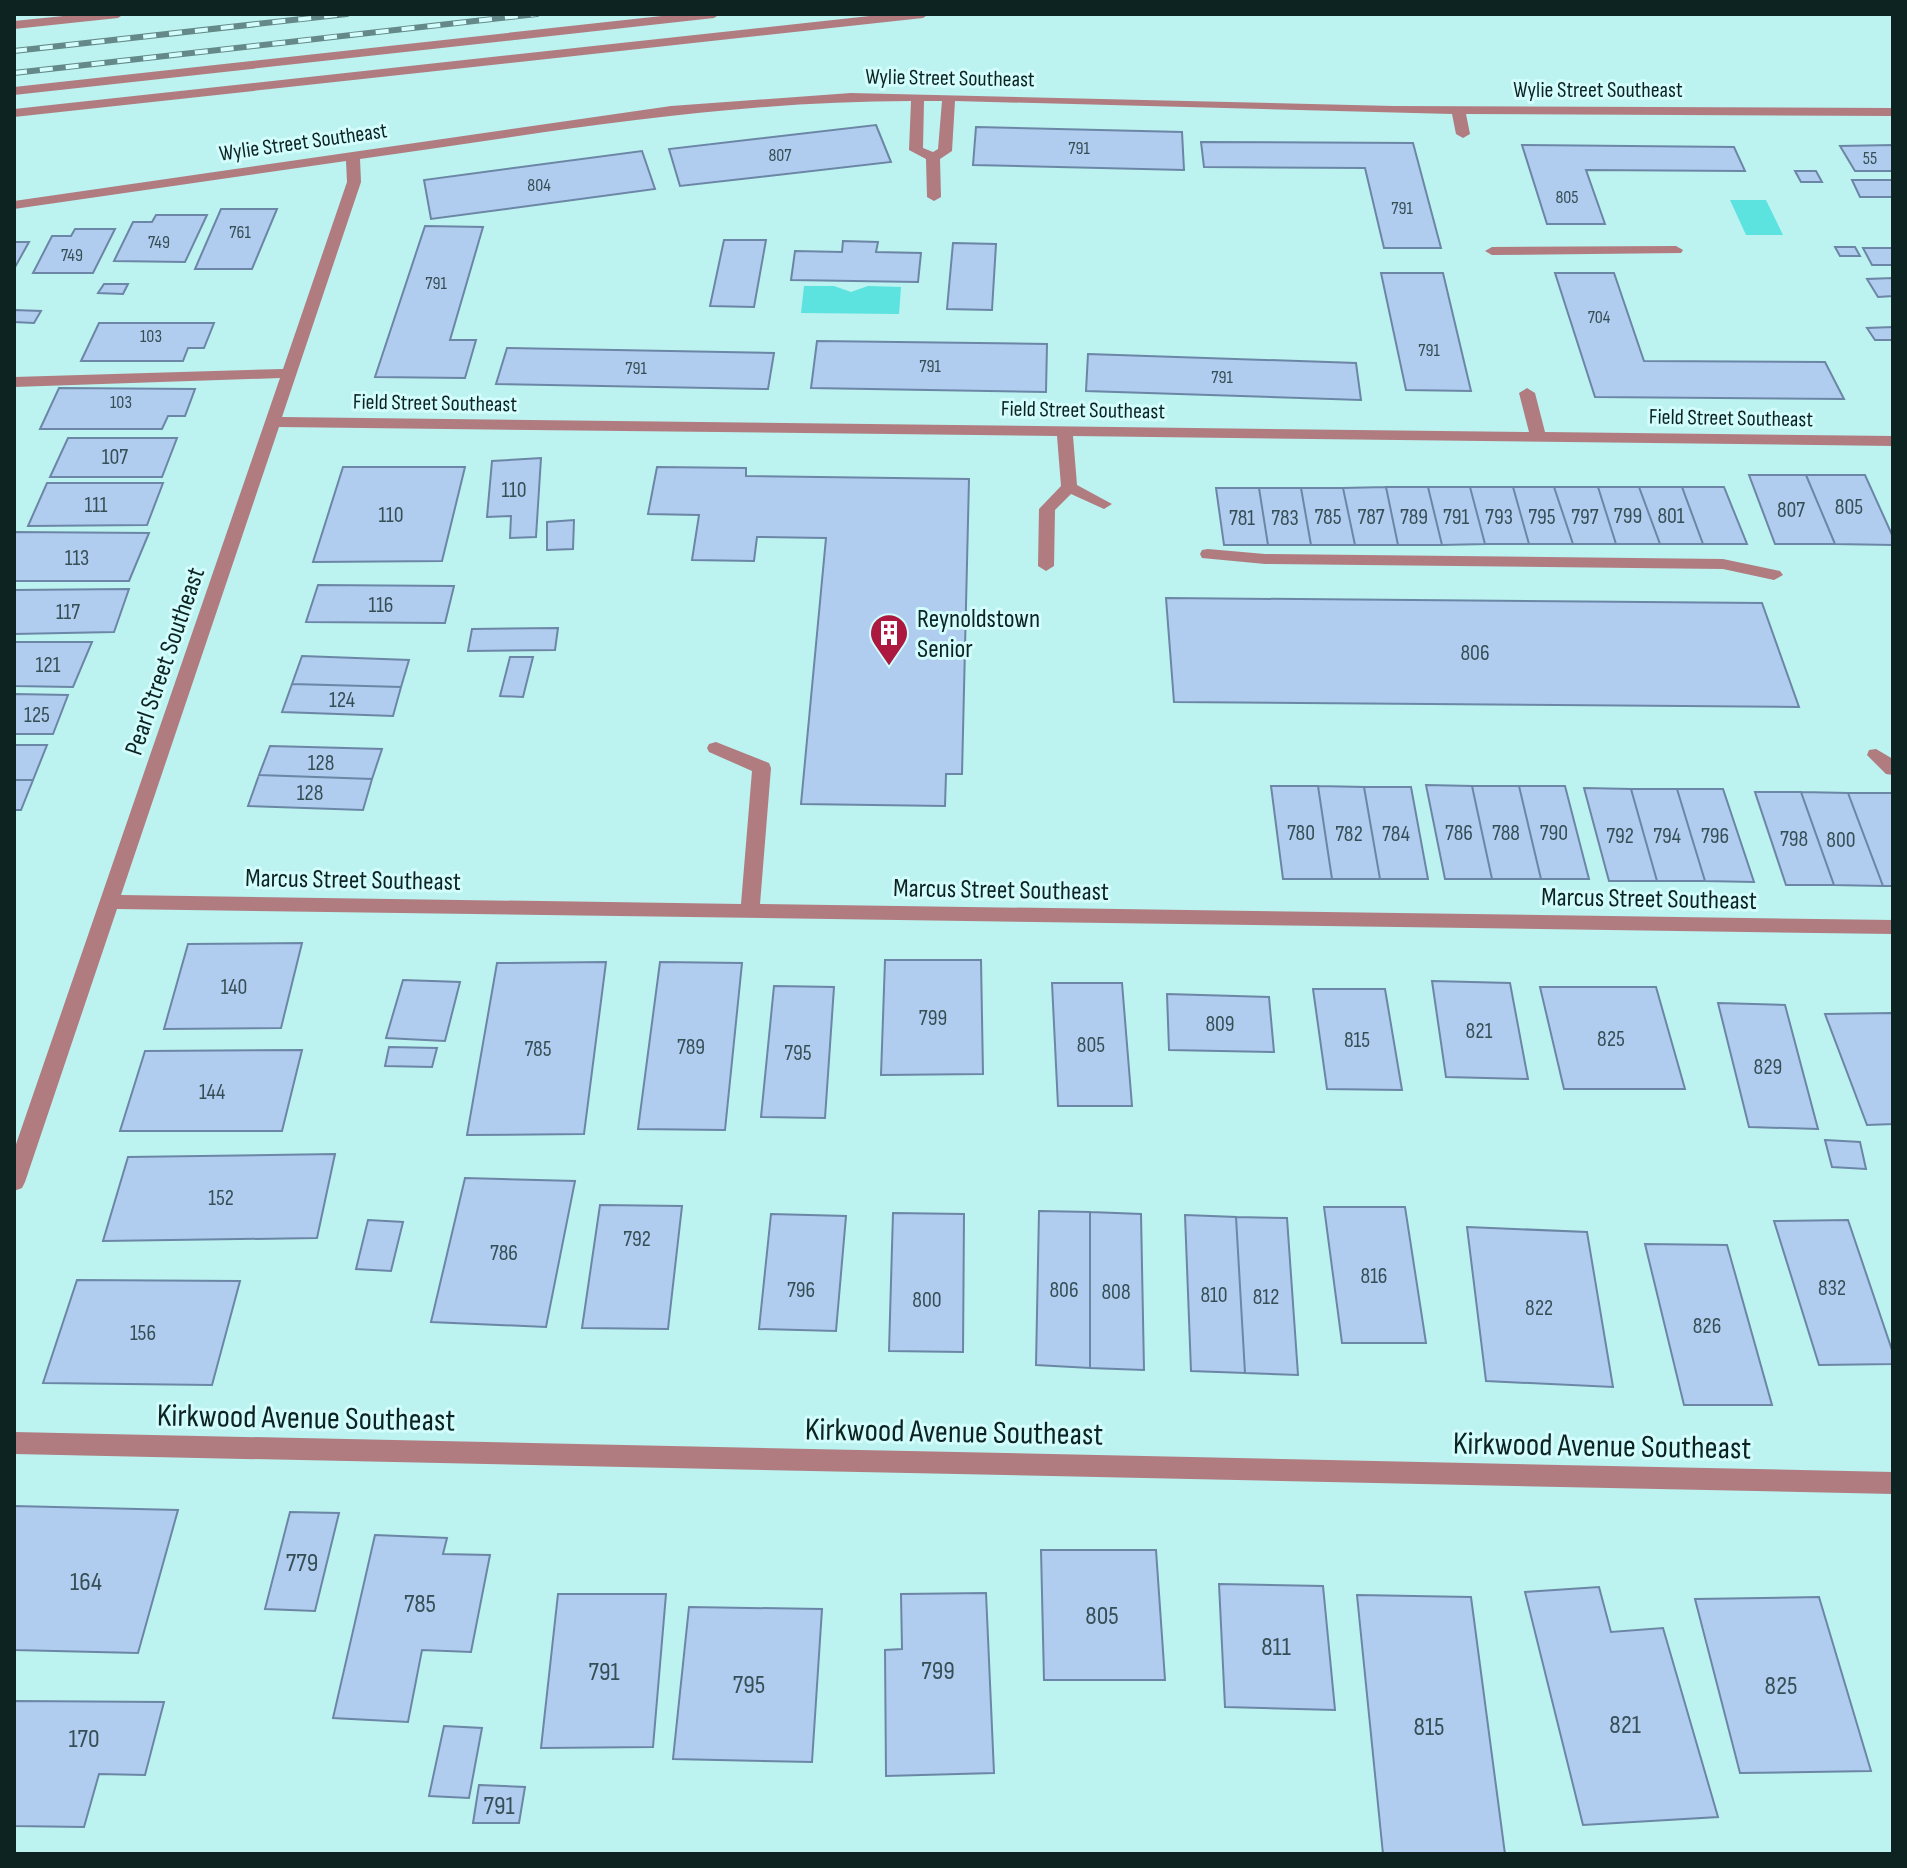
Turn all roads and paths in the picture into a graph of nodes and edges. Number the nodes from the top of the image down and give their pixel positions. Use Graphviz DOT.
graph roads {
  1 [pos="118,14"];
  2 [pos="714,14"];
  3 [pos="923,14"];
  4 [pos="14,25"];
  5 [pos="14,91"];
  6 [pos="918,97"];
  7 [pos="949,97"];
  8 [pos="1458,110"];
  9 [pos="1893,112"];
  10 [pos="14,113"];
  11 [pos="1463,134"];
  12 [pos="353,156"];
  13 [pos="933,157"];
  14 [pos="934,197"];
  15 [pos="14,205"];
  16 [pos="1676,250"];
  17 [pos="1492,251"];
  18 [pos="290,373"];
  19 [pos="14,382"];
  20 [pos="1527,393"];
  21 [pos="273,422"];
  22 [pos="1065,430"];
  23 [pos="1538,436"];
  24 [pos="1893,441"];
  25 [pos="1069,487"];
  26 [pos="1104,504"];
  27 [pos="1208,554"];
  28 [pos="1046,566"];
  29 [pos="1774,575"];
  30 [pos="716,748"];
  31 [pos="1876,755"];
  32 [pos="1893,769"];
  33 [pos="108,902"];
  34 [pos="750,911"];
  35 [pos="1893,927"];
  36 [pos="14,1182"];
  37 [pos="14,1443"];
  38 [pos="1893,1483"];
  1 -- 4 [label="street"];
  2 -- 5 [label="street"];
  3 -- 10 [label="street"];
  6 -- 7 [label="street, Wylie Street Southeast"];
  6 -- 12 [label="street, Wylie Street Southeast"];
  6 -- 13 [label="street"];
  7 -- 8 [label="street, Wylie Street Southeast"];
  7 -- 13 [label="street"];
  8 -- 9 [label="street, Wylie Street Southeast"];
  8 -- 11 [label="street"];
  12 -- 15 [label="street, Wylie Street Southeast"];
  12 -- 18 [label="street, Pearl Street Southeast"];
  13 -- 14 [label="street"];
  16 -- 17 [label="street"];
  18 -- 19 [label="street"];
  18 -- 21 [label="street, Pearl Street Southeast"];
  20 -- 23 [label="street"];
  21 -- 22 [label="street, Field Street Southeast"];
  21 -- 33 [label="street, Pearl Street Southeast"];
  22 -- 23 [label="street, Field Street Southeast"];
  22 -- 25 [label="street"];
  23 -- 24 [label="street, Field Street Southeast"];
  25 -- 26 [label="street"];
  25 -- 28 [label="street"];
  27 -- 29 [label="street"];
  30 -- 34 [label="street"];
  31 -- 32 [label="street"];
  33 -- 34 [label="street, Marcus Street Southeast"];
  33 -- 36 [label="street, Pearl Street Southeast"];
  34 -- 35 [label="street, Marcus Street Southeast"];
  37 -- 38 [label="street, Kirkwood Avenue Southeast"];
}
